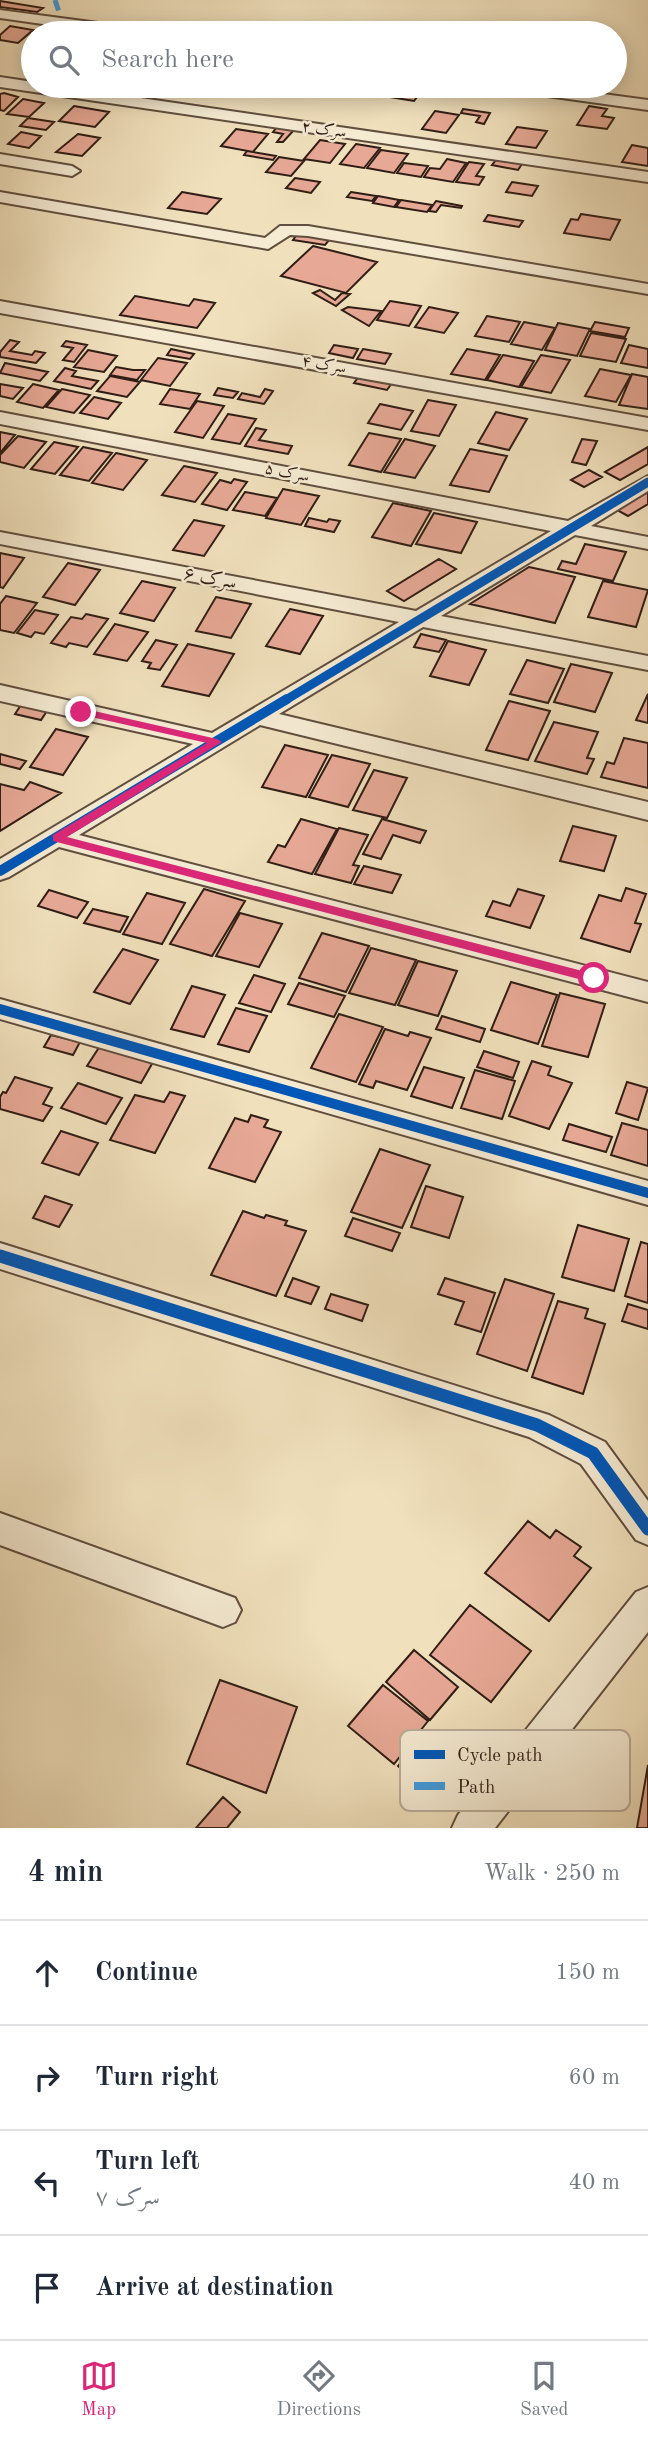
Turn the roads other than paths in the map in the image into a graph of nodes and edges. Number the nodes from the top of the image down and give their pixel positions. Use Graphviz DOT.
graph roads {
  1 [pos="0,14"];
  2 [pos="50,21"];
  3 [pos="0,82"];
  4 [pos="21,85"];
  5 [pos="109,98"];
  6 [pos="598,98"];
  7 [pos="648,105"];
  8 [pos="0,159"];
  9 [pos="72,171"];
  10 [pos="648,177"];
  11 [pos="0,197"];
  12 [pos="648,289"];
  13 [pos="0,307"];
  14 [pos="0,418"];
  15 [pos="648,424"];
  16 [pos="648,482"];
  17 [pos="573,529"];
  18 [pos="0,538"];
  19 [pos="648,543"];
  20 [pos="420,620"];
  21 [pos="648,663"];
  22 [pos="0,694"];
  23 [pos="258,717"];
  24 [pos="217,742"];
  25 [pos="648,811"];
  26 [pos="57,838"];
  27 [pos="3,867"];
  28 [pos="648,992"];
  29 [pos="0,1009"];
  30 [pos="648,1193"];
  31 [pos="0,1256"];
  32 [pos="0,1529"];
  33 [pos="648,1529"];
  34 [pos="648,1604"];
  35 [pos="223,1611"];
  36 [pos="548,1730"];
  37 [pos="484,1811"];
  38 [pos="471,1828"];
  1 -- 2 [label="street"];
  3 -- 4 [label="street, سرک ۲"];
  5 -- 10 [label="street, سرک ۲"];
  6 -- 7 [label="street"];
  8 -- 9 [label="street"];
  11 -- 12 [label="street"];
  13 -- 15 [label="street, سرک ۴"];
  14 -- 17 [label="street, سرک ۵"];
  16 -- 17 [label="street"];
  17 -- 19 [label="street"];
  17 -- 20 [label="street"];
  18 -- 20 [label="street, سرک ۶"];
  20 -- 21 [label="street, سرک ۶"];
  20 -- 23 [label="street"];
  22 -- 24 [label="street"];
  23 -- 24 [label="street"];
  23 -- 25 [label="street"];
  24 -- 26 [label="street"];
  26 -- 27 [label="street"];
  26 -- 28 [label="street"];
  29 -- 30 [label="street"];
  31 -- 33 [label="street"];
  32 -- 35 [label="street"];
  34 -- 36 [label="street"];
  37 -- 38 [label="street"];
}
